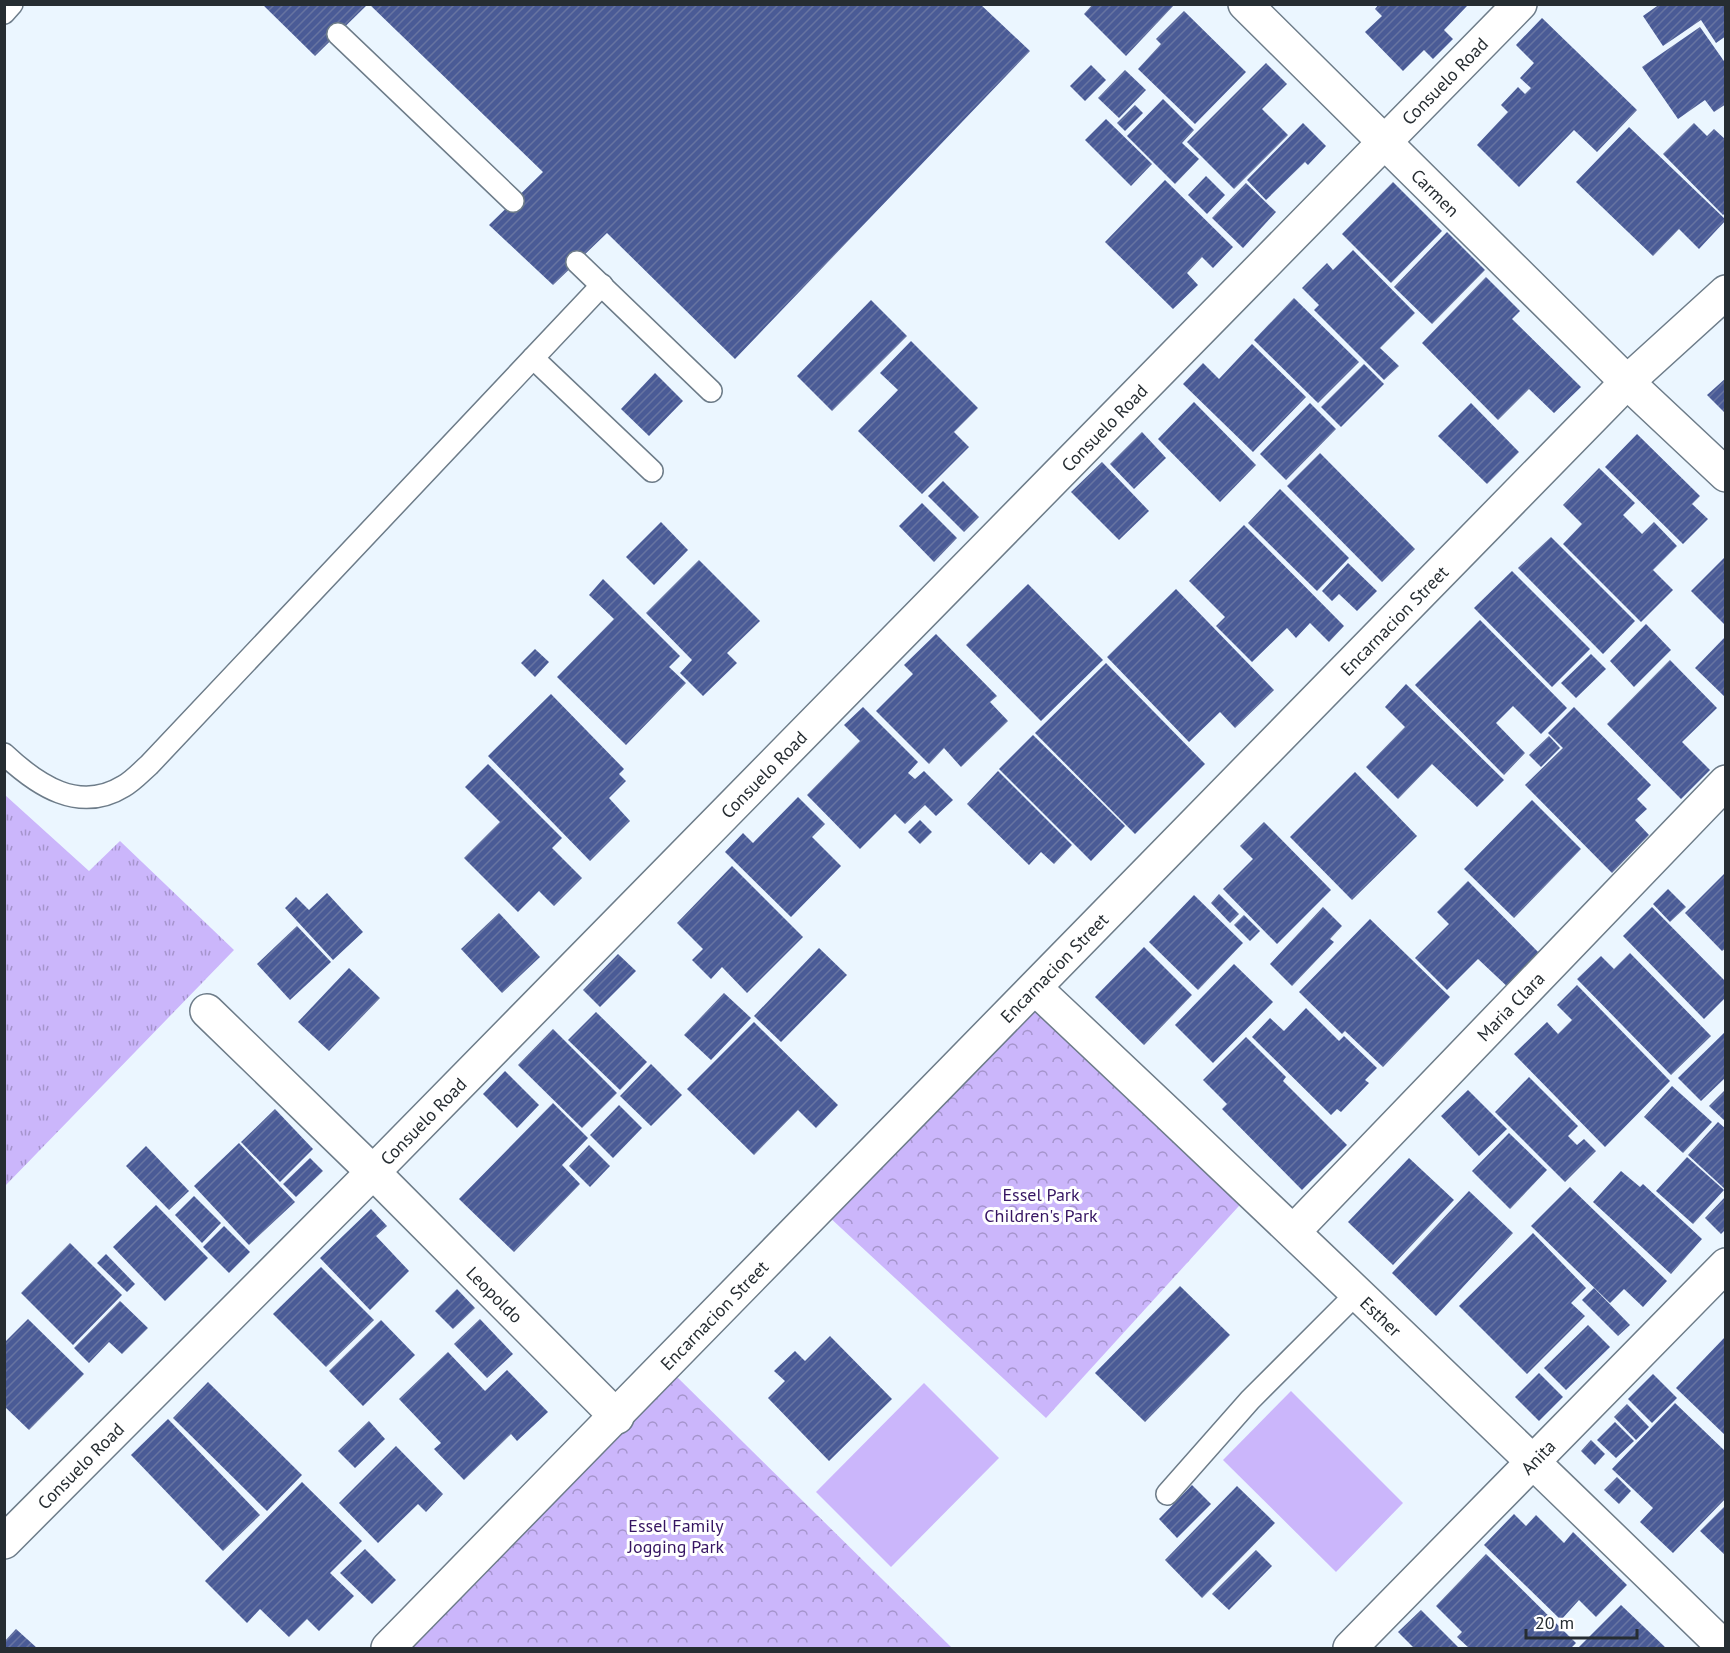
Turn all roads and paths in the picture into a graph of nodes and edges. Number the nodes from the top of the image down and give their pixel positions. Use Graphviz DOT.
graph roads {
  1 [pos="12,4"];
  2 [pos="1245,4"];
  3 [pos="1520,4"];
  4 [pos="4,13"];
  5 [pos="338,34"];
  6 [pos="1385,141"];
  7 [pos="513,201"];
  8 [pos="577,262"];
  9 [pos="602,285"];
  10 [pos="1725,292"];
  11 [pos="533,358"];
  12 [pos="1627,382"];
  13 [pos="711,391"];
  14 [pos="652,471"];
  15 [pos="1725,475"];
  16 [pos="4,754"];
  17 [pos="1725,782"];
  18 [pos="1035,988"];
  19 [pos="207,1011"];
  20 [pos="373,1172"];
  21 [pos="1294,1231"];
  22 [pos="1725,1265"];
  23 [pos="1356,1294"];
  24 [pos="617,1417"];
  25 [pos="1534,1463"];
  26 [pos="1167,1494"];
  27 [pos="4,1542"];
  28 [pos="387,1648"];
  29 [pos="1350,1648"];
  30 [pos="1725,1648"];
  1 -- 4 [label="lane"];
  2 -- 6 [label="street, Carmen"];
  3 -- 6 [label="street, Consuelo Road"];
  5 -- 7 [label="lane"];
  6 -- 12 [label="street, Carmen"];
  6 -- 20 [label="street, Consuelo Road"];
  8 -- 9 [label="lane"];
  9 -- 11 [label="lane"];
  9 -- 13 [label="lane"];
  10 -- 12 [label="street, Encarnacion Street"];
  11 -- 14 [label="lane"];
  11 -- 16 [label="lane"];
  12 -- 15 [label="street, Carmen"];
  12 -- 18 [label="street, Encarnacion Street"];
  17 -- 21 [label="street, Maria Clara"];
  18 -- 21 [label="street, Esther"];
  18 -- 24 [label="street, Encarnacion Street"];
  19 -- 20 [label="street, Leopoldo"];
  20 -- 24 [label="street, Leopoldo"];
  20 -- 27 [label="street, Consuelo Road"];
  21 -- 23 [label="street, Esther"];
  22 -- 25 [label="street, Anita"];
  23 -- 25 [label="street, Esther"];
  23 -- 26 [label="lane"];
  24 -- 28 [label="street, Encarnacion Street"];
  25 -- 29 [label="street, Anita"];
  25 -- 30 [label="street, Esther"];
}
